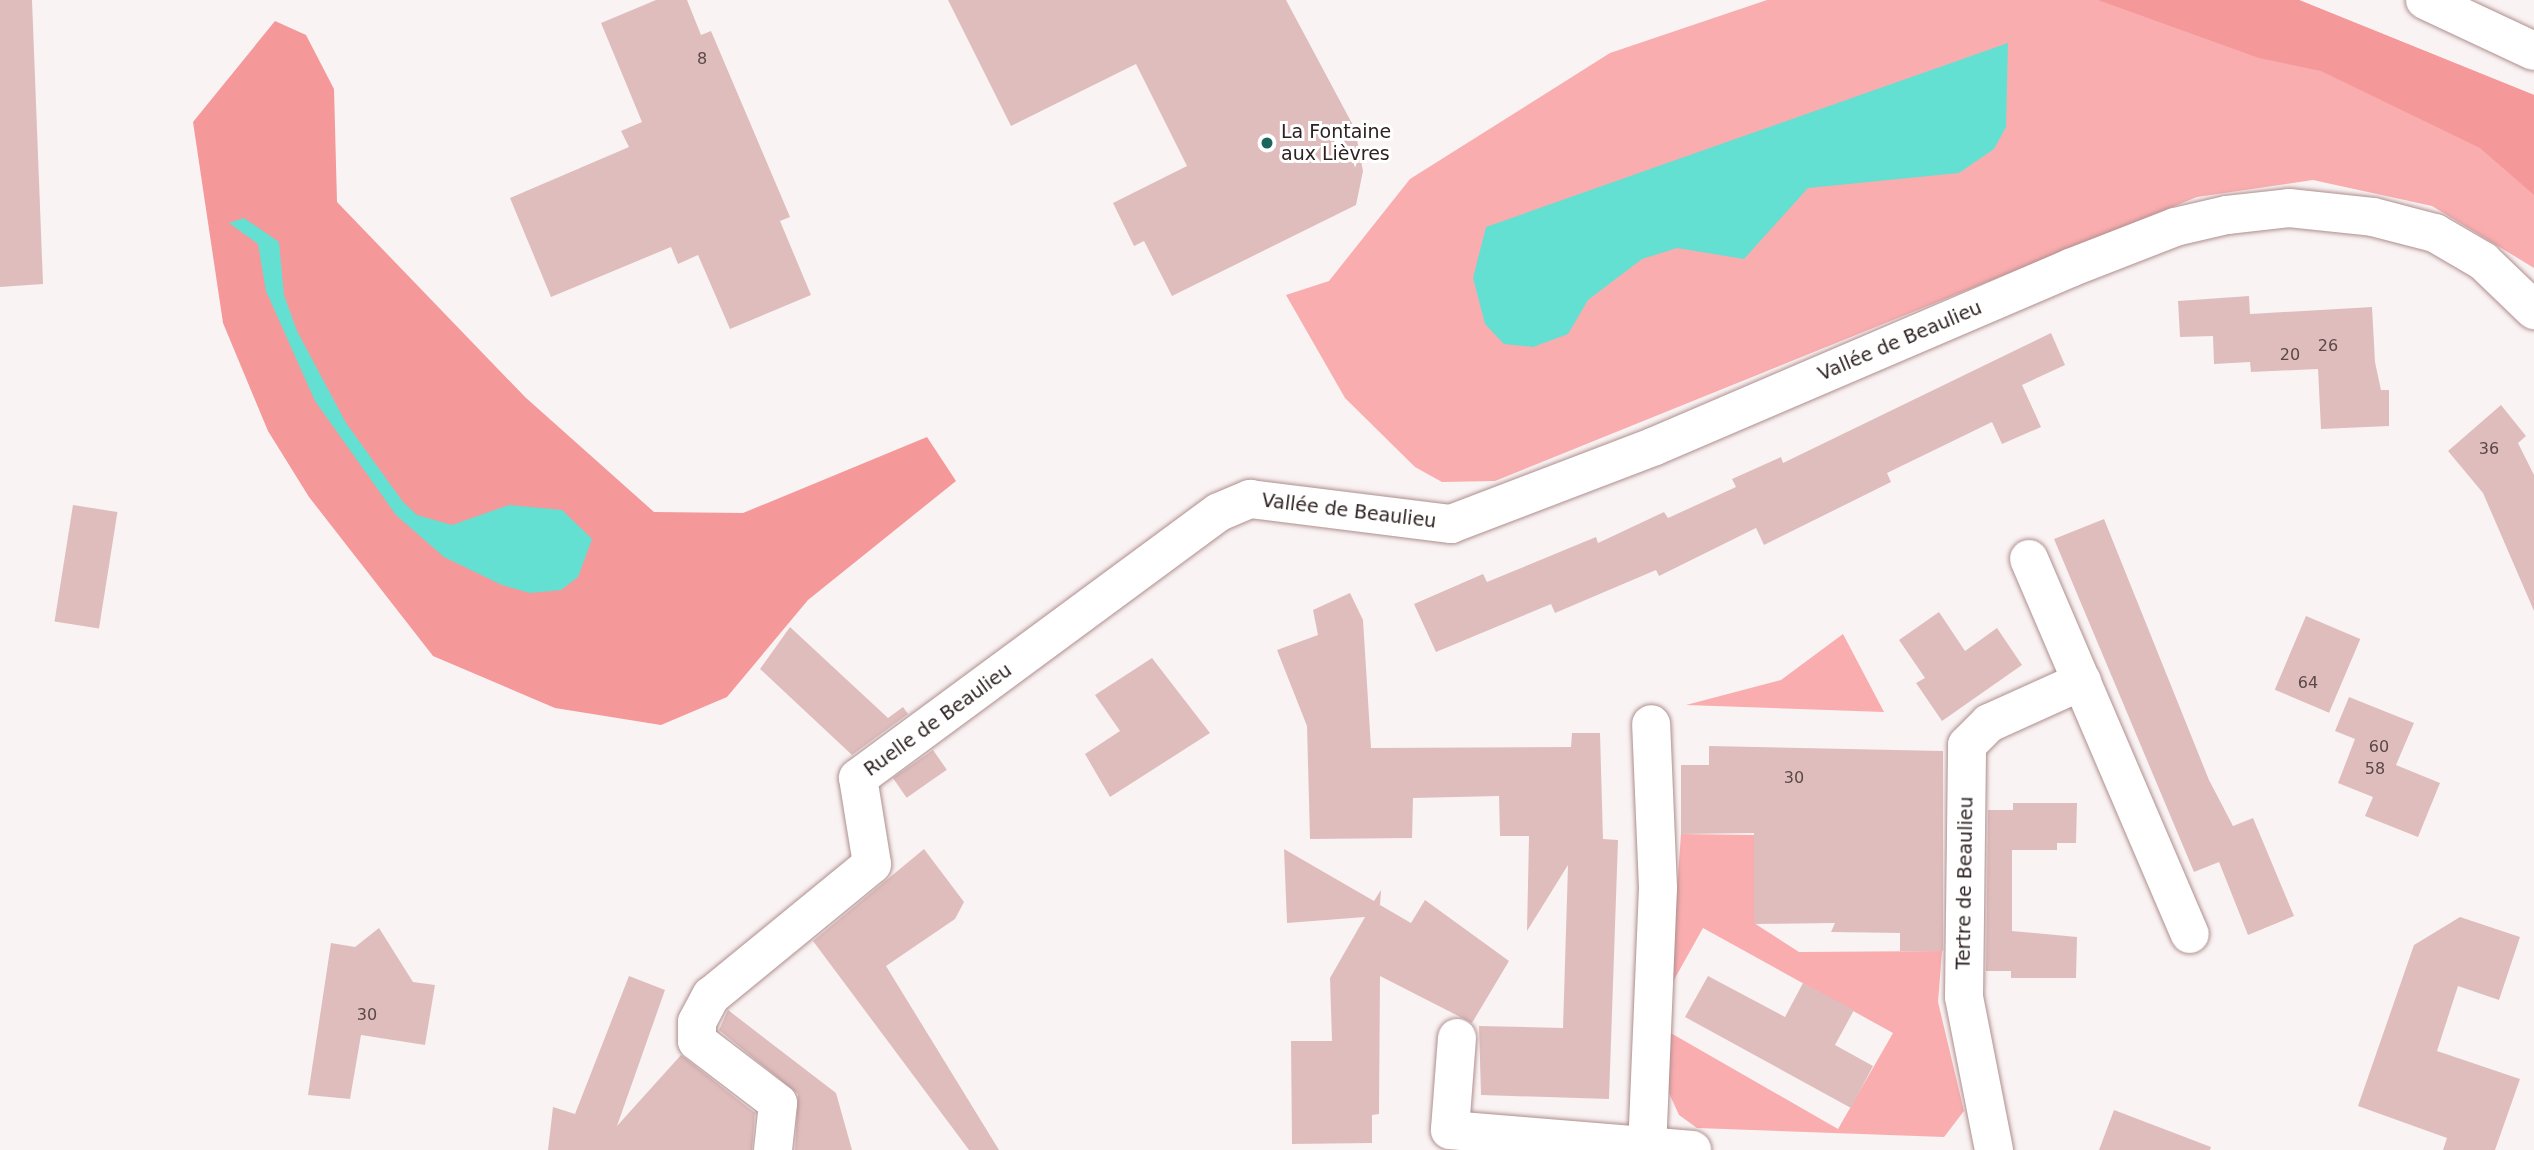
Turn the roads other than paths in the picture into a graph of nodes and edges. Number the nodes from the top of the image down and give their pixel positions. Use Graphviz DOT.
graph roads {
  1 [pos="2425,0"];
  2 [pos="2534,51"];
  3 [pos="2534,310"];
  4 [pos="1250,499"];
  5 [pos="2029,559"];
  6 [pos="2082,681"];
  7 [pos="1651,724"];
  8 [pos="2190,934"];
  9 [pos="1457,1038"];
  10 [pos="1647,1149"];
  11 [pos="773,1150"];
  12 [pos="1692,1150"];
  13 [pos="1994,1150"];
  1 -- 2 [label="street"];
  3 -- 4 [label="street, Vallée de Beaulieu"];
  4 -- 11 [label="street, Ruelle de Beaulieu"];
  5 -- 6 [label="street"];
  6 -- 8 [label="street"];
  6 -- 13 [label="street, Tertre de Beaulieu"];
  7 -- 10 [label="street"];
  9 -- 10 [label="street"];
  10 -- 12 [label="street"];
}
